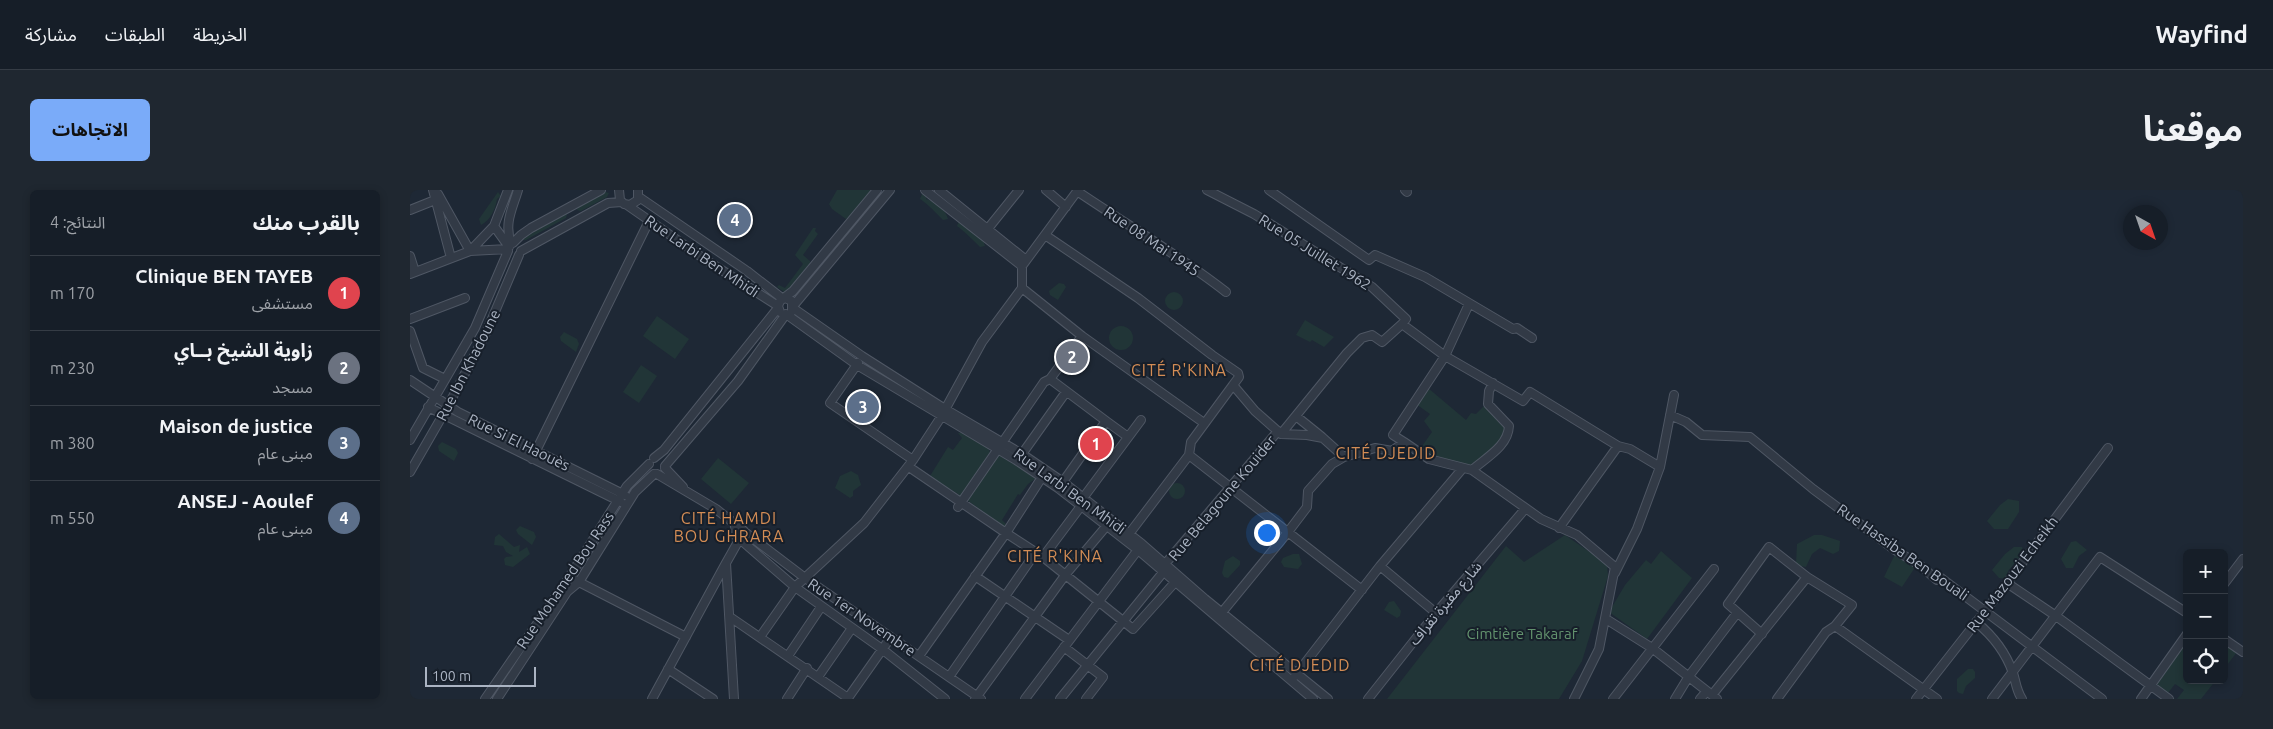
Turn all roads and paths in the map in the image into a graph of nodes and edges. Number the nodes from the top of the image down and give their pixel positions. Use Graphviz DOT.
graph roads {
  1 [pos="434,190"];
  2 [pos="508,190"];
  3 [pos="518,190"];
  4 [pos="601,190"];
  5 [pos="619,190"];
  6 [pos="877,190"];
  7 [pos="890,190"];
  8 [pos="925,190"];
  9 [pos="939,190"];
  10 [pos="1019,190"];
  11 [pos="1046,190"];
  12 [pos="1078,190"];
  13 [pos="1207,190"];
  14 [pos="1269,190"];
  15 [pos="640,193"];
  16 [pos="438,199"];
  17 [pos="624,203"];
  18 [pos="1066,207"];
  19 [pos="410,210"];
  20 [pos="649,221"];
  21 [pos="494,226"];
  22 [pos="985,232"];
  23 [pos="508,233"];
  24 [pos="520,235"];
  25 [pos="1045,235"];
  26 [pos="510,247"];
  27 [pos="714,248"];
  28 [pos="470,251"];
  29 [pos="520,253"];
  30 [pos="410,256"];
  31 [pos="451,258"];
  32 [pos="706,260"];
  33 [pos="1024,263"];
  34 [pos="412,273"];
  35 [pos="1022,288"];
  36 [pos="1226,292"];
  37 [pos="465,298"];
  38 [pos="784,298"];
  39 [pos="1469,304"];
  40 [pos="793,306"];
  41 [pos="778,307"];
  42 [pos="786,314"];
  43 [pos="410,319"];
  44 [pos="1402,324"];
  45 [pos="475,328"];
  46 [pos="410,331"];
  47 [pos="486,333"];
  48 [pos="1082,336"];
  49 [pos="1532,338"];
  50 [pos="862,356"];
  51 [pos="1445,356"];
  52 [pos="857,365"];
  53 [pos="727,372"];
  54 [pos="445,379"];
  55 [pos="1050,379"];
  56 [pos="410,380"];
  57 [pos="738,381"];
  58 [pos="1493,384"];
  59 [pos="1233,385"];
  60 [pos="1066,392"];
  61 [pos="1674,395"];
  62 [pos="435,397"];
  63 [pos="448,406"];
  64 [pos="428,407"];
  65 [pos="945,409"];
  66 [pos="443,415"];
  67 [pos="1670,415"];
  68 [pos="1296,416"];
  69 [pos="941,417"];
  70 [pos="1141,420"];
  71 [pos="1106,421"];
  72 [pos="1204,423"];
  73 [pos="1280,432"];
  74 [pos="1128,437"];
  75 [pos="1324,438"];
  76 [pos="512,439"];
  77 [pos="410,440"];
  78 [pos="1404,442"];
  79 [pos="999,445"];
  80 [pos="1618,446"];
  81 [pos="508,447"];
  82 [pos="2108,448"];
  83 [pos="536,451"];
  84 [pos="1022,454"];
  85 [pos="1189,455"];
  86 [pos="1344,457"];
  87 [pos="532,459"];
  88 [pos="652,461"];
  89 [pos="911,463"];
  90 [pos="665,467"];
  91 [pos="1660,467"];
  92 [pos="1463,468"];
  93 [pos="1472,470"];
  94 [pos="410,471"];
  95 [pos="1044,473"];
  96 [pos="655,474"];
  97 [pos="1060,485"];
  98 [pos="1230,487"];
  99 [pos="688,492"];
  100 [pos="620,497"];
  101 [pos="629,502"];
  102 [pos="1082,502"];
  103 [pos="960,504"];
  104 [pos="1525,509"];
  105 [pos="1109,523"];
  106 [pos="735,526"];
  107 [pos="1559,528"];
  108 [pos="745,532"];
  109 [pos="1288,532"];
  110 [pos="1006,533"];
  111 [pos="1129,534"];
  112 [pos="739,539"];
  113 [pos="1140,547"];
  114 [pos="1036,552"];
  115 [pos="1043,557"];
  116 [pos="2243,559"];
  117 [pos="726,563"];
  118 [pos="1380,566"];
  119 [pos="1166,568"];
  120 [pos="1714,569"];
  121 [pos="796,571"];
  122 [pos="1066,574"];
  123 [pos="1614,574"];
  124 [pos="570,576"];
  125 [pos="975,576"];
  126 [pos="1807,577"];
  127 [pos="805,578"];
  128 [pos="2228,579"];
  129 [pos="787,580"];
  130 [pos="1177,580"];
  131 [pos="579,582"];
  132 [pos="2007,583"];
  133 [pos="795,588"];
  134 [pos="1362,590"];
  135 [pos="1004,596"];
  136 [pos="1099,600"];
  137 [pos="821,607"];
  138 [pos="1986,610"];
  139 [pos="2183,610"];
  140 [pos="1436,613"];
  141 [pos="1738,613"];
  142 [pos="1219,615"];
  143 [pos="2056,616"];
  144 [pos="730,617"];
  145 [pos="1034,617"];
  146 [pos="1606,619"];
  147 [pos="1122,620"];
  148 [pos="1976,622"];
  149 [pos="1835,626"];
  150 [pos="852,628"];
  151 [pos="1762,634"];
  152 [pos="686,637"];
  153 [pos="760,637"];
  154 [pos="891,637"];
  155 [pos="2184,639"];
  156 [pos="2228,642"];
  157 [pos="1066,643"];
  158 [pos="1262,646"];
  159 [pos="2033,647"];
  160 [pos="1652,648"];
  161 [pos="882,649"];
  162 [pos="2243,652"];
  163 [pos="1257,653"];
  164 [pos="788,656"];
  165 [pos="919,656"];
  166 [pos="1086,664"];
  167 [pos="806,668"];
  168 [pos="668,669"];
  169 [pos="2012,672"];
  170 [pos="1297,674"];
  171 [pos="1689,676"];
  172 [pos="818,677"];
  173 [pos="949,677"];
  174 [pos="1291,681"];
  175 [pos="2151,686"];
  176 [pos="1923,689"];
  177 [pos="1712,695"];
  178 [pos="654,698"];
  179 [pos="849,698"];
  180 [pos="978,698"];
  181 [pos="485,699"];
  182 [pos="497,699"];
  183 [pos="713,699"];
  184 [pos="734,699"];
  185 [pos="786,699"];
  186 [pos="945,699"];
  187 [pos="1025,699"];
  188 [pos="1060,699"];
  189 [pos="1086,699"];
  190 [pos="1313,699"];
  191 [pos="1328,699"];
  192 [pos="1368,699"];
  193 [pos="1574,699"];
  194 [pos="1614,699"];
  195 [pos="1675,699"];
  196 [pos="1700,699"];
  197 [pos="1777,699"];
  198 [pos="1916,699"];
  199 [pos="1937,699"];
  200 [pos="1992,699"];
  201 [pos="2022,699"];
  202 [pos="2102,699"];
  203 [pos="2141,699"];
  204 [pos="2168,699"];
  1 -- 16 [label="street"];
  2 -- 21 [label="street"];
  3 -- 23 [label="street"];
  4 -- 24 [label="street, Rue Ibn Khadoune"];
  5 -- 17 [label="street"];
  6 -- 38 [label="street"];
  7 -- 40 [label="street"];
  8 -- 22 [label="street"];
  9 -- 22 [label="street"];
  10 -- 22 [label="street"];
  11 -- 18 [label="street"];
  12 -- 18 [label="street"];
  12 -- 36 [label="street, Rue 08 Mai 1945"];
  13 -- 44 [label="street, Rue 05 Juillet 1962"];
  14 -- 39 [label="street"];
  15 -- 17 [label="street"];
  15 -- 27 [label="street, Rue Larbi Ben Mhidi"];
  16 -- 19 [label="street"];
  16 -- 28 [label="street"];
  16 -- 31 [label="street"];
  17 -- 20 [label="street, Rue Larbi Ben Mhidi"];
  17 -- 29 [label="street"];
  18 -- 25 [label="street"];
  20 -- 32 [label="street, Rue Larbi Ben Mhidi"];
  20 -- 83 [label="street"];
  21 -- 26 [label="street"];
  21 -- 28 [label="street"];
  22 -- 33 [label="street"];
  23 -- 24 [label="street"];
  23 -- 26 [label="street"];
  24 -- 26 [label="street, Rue Ibn Khadoune"];
  25 -- 33 [label="street"];
  25 -- 59 [label="street"];
  26 -- 28 [label="street"];
  26 -- 29 [label="street"];
  26 -- 29 [label="street"];
  26 -- 45 [label="street, Rue Ibn Khadoune"];
  27 -- 32 [label="street"];
  27 -- 38 [label="street, Rue Larbi Ben Mhidi"];
  28 -- 31 [label="street"];
  29 -- 47 [label="street, Rue Ibn Khadoune"];
  30 -- 34 [label="street"];
  31 -- 34 [label="street"];
  32 -- 41 [label="street, Rue Larbi Ben Mhidi"];
  33 -- 35 [label="street"];
  35 -- 48 [label="street"];
  35 -- 65 [label="street"];
  37 -- 43 [label="street"];
  38 -- 40 [label="street"];
  38 -- 41 [label="street"];
  39 -- 49 [label="street"];
  39 -- 51 [label="street"];
  40 -- 42 [label="street"];
  40 -- 50 [label="street, Rue Larbi Ben Mhidi"];
  41 -- 42 [label="street"];
  41 -- 53 [label="street, Rue Mohamed Bou Rass"];
  42 -- 52 [label="street, Rue Larbi Ben Mhidi"];
  42 -- 57 [label="street"];
  44 -- 51 [label="street, Rue 05 Juillet 1962"];
  44 -- 68 [label="street, Rue Belagoune Kouider"];
  45 -- 47 [label="street"];
  45 -- 54 [label="street, Rue Ibn Khadoune"];
  46 -- 54 [label="street"];
  47 -- 63 [label="street, Rue Ibn Khadoune"];
  48 -- 55 [label="street"];
  48 -- 72 [label="street"];
  50 -- 52 [label="street"];
  50 -- 65 [label="street, Rue Larbi Ben Mhidi"];
  51 -- 58 [label="street, Rue 05 Juillet 1962"];
  51 -- 78 [label="street"];
  52 -- 69 [label="street, Rue Larbi Ben Mhidi"];
  52 -- 89 [label="street"];
  53 -- 57 [label="street"];
  53 -- 88 [label="street, Rue Mohamed Bou Rass"];
  54 -- 62 [label="street, Rue Ibn Khadoune"];
  55 -- 60 [label="street"];
  55 -- 79 [label="street"];
  56 -- 62 [label="street, Rue Si El Haouès"];
  57 -- 90 [label="street"];
  58 -- 80 [label="street, Rue 05 Juillet 1962"];
  58 -- 93 [label="street"];
  59 -- 72 [label="street"];
  59 -- 73 [label="street"];
  60 -- 71 [label="street"];
  60 -- 84 [label="street"];
  61 -- 67 [label="street"];
  62 -- 63 [label="street, Rue Si El Haouès"];
  62 -- 64 [label="street, Rue Ibn Khadoune"];
  63 -- 66 [label="street, Rue Ibn Khadoune"];
  63 -- 76 [label="street, Rue Si El Haouès"];
  64 -- 66 [label="street, Rue Si El Haouès"];
  64 -- 77 [label="street, Rue Ibn Khadoune"];
  65 -- 69 [label="street"];
  65 -- 79 [label="street, Rue Larbi Ben Mhidi"];
  66 -- 81 [label="street, Rue Si El Haouès"];
  66 -- 94 [label="street, Rue Ibn Khadoune"];
  67 -- 91 [label="street"];
  67 -- 138 [label="street, Rue Hassiba Ben Bouali"];
  68 -- 73 [label="street, Rue Belagoune Kouider"];
  68 -- 75 [label="street"];
  69 -- 79 [label="street, Rue Larbi Ben Mhidi"];
  69 -- 89 [label="street"];
  70 -- 74 [label="street"];
  71 -- 74 [label="street"];
  71 -- 97 [label="street"];
  72 -- 85 [label="street"];
  73 -- 75 [label="street"];
  73 -- 98 [label="street, Rue Belagoune Kouider"];
  74 -- 102 [label="street"];
  75 -- 86 [label="street"];
  76 -- 81 [label="street"];
  76 -- 83 [label="street, Rue Si El Haouès"];
  78 -- 86 [label="street"];
  78 -- 92 [label="street"];
  79 -- 84 [label="street, Rue Larbi Ben Mhidi"];
  79 -- 95 [label="street, Rue Larbi Ben Mhidi"];
  79 -- 103 [label="street"];
  80 -- 91 [label="street, Rue 05 Juillet 1962"];
  80 -- 107 [label="street"];
  81 -- 87 [label="street, Rue Si El Haouès"];
  82 -- 132 [label="street, Rue Mazouzi Echeikh"];
  83 -- 87 [label="street"];
  83 -- 100 [label="street, Rue Si El Haouès"];
  84 -- 95 [label="street, Rue Larbi Ben Mhidi"];
  85 -- 98 [label="street"];
  85 -- 111 [label="street"];
  86 -- 109 [label="street"];
  87 -- 100 [label="street, Rue Si El Haouès"];
  88 -- 90 [label="street"];
  88 -- 96 [label="street"];
  88 -- 100 [label="street, Rue Mohamed Bou Rass"];
  89 -- 103 [label="street"];
  89 -- 127 [label="street"];
  90 -- 96 [label="street"];
  90 -- 99 [label="street"];
  91 -- 123 [label="street"];
  92 -- 93 [label="street"];
  92 -- 118 [label="street"];
  93 -- 104 [label="street"];
  95 -- 97 [label="street, Rue Larbi Ben Mhidi"];
  95 -- 110 [label="street"];
  96 -- 99 [label="street"];
  96 -- 101 [label="street, Rue Mohamed Bou Rass"];
  97 -- 102 [label="street, Rue Larbi Ben Mhidi"];
  98 -- 109 [label="street"];
  98 -- 119 [label="street, Rue Belagoune Kouider"];
  99 -- 106 [label="street"];
  100 -- 101 [label="street, Rue Si El Haouès"];
  100 -- 124 [label="street, Rue Mohamed Bou Rass"];
  101 -- 131 [label="street, Rue Mohamed Bou Rass"];
  102 -- 105 [label="street, Rue Larbi Ben Mhidi"];
  102 -- 115 [label="street"];
  103 -- 110 [label="street"];
  104 -- 107 [label="street"];
  104 -- 140 [label="street, شارع مقبرة تقراف"];
  105 -- 111 [label="street, Rue Larbi Ben Mhidi"];
  105 -- 113 [label="street, Rue Larbi Ben Mhidi"];
  105 -- 122 [label="street"];
  106 -- 108 [label="street, Rue 1er Novembre"];
  106 -- 112 [label="street"];
  107 -- 123 [label="street"];
  108 -- 112 [label="street"];
  108 -- 121 [label="street, Rue 1er Novembre"];
  109 -- 134 [label="street"];
  109 -- 142 [label="street"];
  110 -- 114 [label="street"];
  110 -- 125 [label="street"];
  111 -- 113 [label="street, Rue Larbi Ben Mhidi"];
  112 -- 117 [label="street"];
  112 -- 129 [label="street, Rue 1er Novembre"];
  113 -- 119 [label="street, Rue Larbi Ben Mhidi"];
  113 -- 136 [label="street"];
  114 -- 115 [label="street"];
  114 -- 135 [label="street"];
  115 -- 122 [label="street"];
  116 -- 128 [label="street"];
  117 -- 144 [label="street"];
  117 -- 152 [label="street"];
  118 -- 134 [label="street"];
  118 -- 140 [label="street"];
  119 -- 130 [label="street, Rue Larbi Ben Mhidi"];
  119 -- 147 [label="street, Rue Belagoune Kouider"];
  120 -- 160 [label="street"];
  121 -- 127 [label="street, Rue 1er Novembre"];
  121 -- 129 [label="street"];
  122 -- 136 [label="street"];
  122 -- 145 [label="street"];
  123 -- 146 [label="street"];
  124 -- 131 [label="street"];
  124 -- 181 [label="street, Rue Mohamed Bou Rass"];
  125 -- 135 [label="street"];
  125 -- 165 [label="street"];
  126 -- 141 [label="street"];
  126 -- 149 [label="street"];
  126 -- 151 [label="street"];
  127 -- 133 [label="street"];
  127 -- 154 [label="street, Rue 1er Novembre"];
  129 -- 133 [label="street, Rue 1er Novembre"];
  130 -- 142 [label="street, Rue Larbi Ben Mhidi"];
  130 -- 147 [label="street, Rue Belagoune Kouider"];
  131 -- 152 [label="street"];
  131 -- 182 [label="street, Rue Mohamed Bou Rass"];
  132 -- 138 [label="street, Rue Mazouzi Echeikh"];
  132 -- 143 [label="street"];
  133 -- 137 [label="street, Rue 1er Novembre"];
  133 -- 153 [label="street"];
  134 -- 170 [label="street"];
  135 -- 145 [label="street"];
  135 -- 173 [label="street"];
  136 -- 147 [label="street"];
  136 -- 157 [label="street"];
  137 -- 150 [label="street, Rue 1er Novembre"];
  137 -- 164 [label="street"];
  138 -- 148 [label="street, Rue Mazouzi Echeikh"];
  138 -- 159 [label="street, Rue Hassiba Ben Bouali"];
  139 -- 143 [label="street"];
  140 -- 192 [label="street, شارع مقبرة تقراف"];
  141 -- 151 [label="street"];
  141 -- 171 [label="street"];
  142 -- 158 [label="street, Rue Larbi Ben Mhidi"];
  142 -- 163 [label="street, Rue Larbi Ben Mhidi"];
  143 -- 159 [label="street"];
  143 -- 175 [label="street"];
  144 -- 153 [label="street"];
  144 -- 184 [label="street"];
  145 -- 157 [label="street"];
  145 -- 180 [label="street"];
  146 -- 160 [label="street"];
  146 -- 193 [label="street"];
  147 -- 166 [label="street, Rue Belagoune Kouider"];
  148 -- 169 [label="street"];
  148 -- 176 [label="street, Rue Mazouzi Echeikh"];
  149 -- 176 [label="street"];
  149 -- 197 [label="street"];
  150 -- 161 [label="street, Rue 1er Novembre"];
  150 -- 172 [label="street"];
  151 -- 177 [label="street"];
  152 -- 168 [label="street"];
  153 -- 164 [label="street"];
  154 -- 161 [label="street"];
  154 -- 165 [label="street, Rue 1er Novembre"];
  155 -- 175 [label="street"];
  156 -- 162 [label="street"];
  157 -- 166 [label="street"];
  157 -- 187 [label="street"];
  158 -- 163 [label="street"];
  158 -- 170 [label="street, Rue Larbi Ben Mhidi"];
  159 -- 169 [label="street"];
  159 -- 202 [label="street, Rue Hassiba Ben Bouali"];
  160 -- 171 [label="street"];
  160 -- 194 [label="street"];
  161 -- 179 [label="street"];
  161 -- 186 [label="street, Rue 1er Novembre"];
  163 -- 174 [label="street, Rue Larbi Ben Mhidi"];
  164 -- 167 [label="street"];
  165 -- 173 [label="street, Rue 1er Novembre"];
  166 -- 188 [label="street, Rue Belagoune Kouider"];
  166 -- 189 [label="street"];
  167 -- 172 [label="street"];
  167 -- 185 [label="street"];
  168 -- 178 [label="street"];
  168 -- 183 [label="street"];
  169 -- 200 [label="street"];
  169 -- 201 [label="street"];
  170 -- 174 [label="street"];
  170 -- 191 [label="street, Rue Larbi Ben Mhidi"];
  171 -- 177 [label="street"];
  171 -- 195 [label="street"];
  172 -- 179 [label="street"];
  173 -- 180 [label="street, Rue 1er Novembre"];
  174 -- 190 [label="street, Rue Larbi Ben Mhidi"];
  175 -- 203 [label="street"];
  175 -- 204 [label="street"];
  176 -- 198 [label="street, Rue Mazouzi Echeikh"];
  176 -- 199 [label="street"];
  177 -- 196 [label="street"];
}
